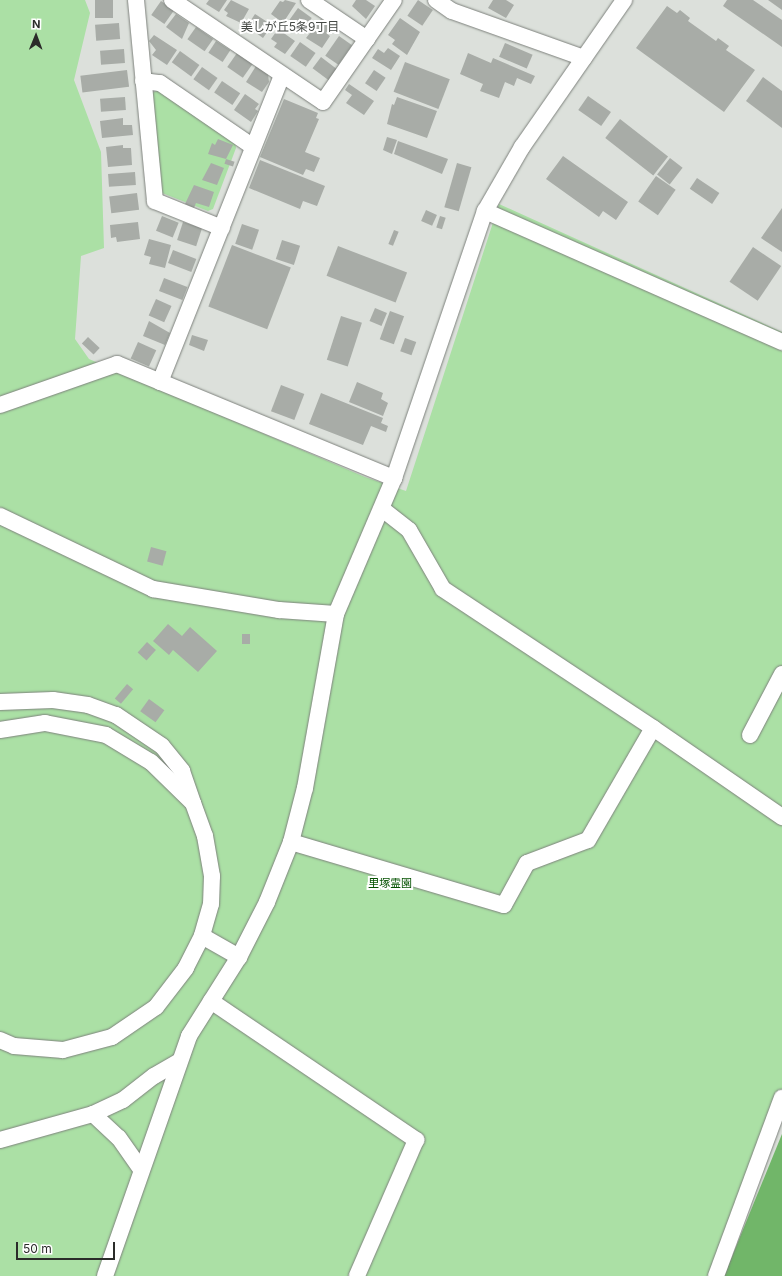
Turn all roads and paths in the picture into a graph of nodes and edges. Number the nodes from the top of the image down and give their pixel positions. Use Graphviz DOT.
graph roads {
  1 [pos="136,0"];
  2 [pos="172,0"];
  3 [pos="309,0"];
  4 [pos="394,0"];
  5 [pos="436,0"];
  6 [pos="624,0"];
  7 [pos="367,39"];
  8 [pos="584,58"];
  9 [pos="282,75"];
  10 [pos="143,81"];
  11 [pos="252,146"];
  12 [pos="485,211"];
  13 [pos="222,228"];
  14 [pos="782,342"];
  15 [pos="160,382"];
  16 [pos="0,405"];
  17 [pos="394,478"];
  18 [pos="382,509"];
  19 [pos="0,516"];
  20 [pos="336,614"];
  21 [pos="782,674"];
  22 [pos="0,702"];
  23 [pos="116,715"];
  24 [pos="653,728"];
  25 [pos="0,730"];
  26 [pos="106,735"];
  27 [pos="750,735"];
  28 [pos="193,803"];
  29 [pos="782,817"];
  30 [pos="291,842"];
  31 [pos="202,936"];
  32 [pos="239,957"];
  33 [pos="211,1001"];
  34 [pos="0,1040"];
  35 [pos="178,1062"];
  36 [pos="782,1098"];
  37 [pos="93,1114"];
  38 [pos="0,1140"];
  39 [pos="141,1170"];
  40 [pos="105,1276"];
  41 [pos="358,1276"];
  42 [pos="716,1276"];
  1 -- 10 [label="street"];
  2 -- 9 [label="street"];
  3 -- 7 [label="street"];
  4 -- 7 [label="street"];
  5 -- 8 [label="street"];
  6 -- 8 [label="street"];
  7 -- 9 [label="street"];
  8 -- 12 [label="street"];
  9 -- 11 [label="street"];
  10 -- 11 [label="street"];
  10 -- 13 [label="street"];
  11 -- 13 [label="street"];
  12 -- 14 [label="street"];
  12 -- 17 [label="street"];
  13 -- 15 [label="street"];
  15 -- 16 [label="street"];
  15 -- 17 [label="street"];
  17 -- 18 [label="street"];
  18 -- 20 [label="street"];
  18 -- 24 [label="street"];
  19 -- 20 [label="street"];
  20 -- 30 [label="street"];
  21 -- 27 [label="street"];
  22 -- 23 [label="street"];
  23 -- 26 [label="street"];
  23 -- 28 [label="street"];
  24 -- 29 [label="street"];
  24 -- 30 [label="street"];
  25 -- 26 [label="street"];
  26 -- 28 [label="street"];
  28 -- 31 [label="street"];
  30 -- 32 [label="street"];
  31 -- 32 [label="street"];
  31 -- 34 [label="street"];
  32 -- 33 [label="street"];
  33 -- 35 [label="street"];
  33 -- 41 [label="street"];
  35 -- 37 [label="street"];
  35 -- 39 [label="street"];
  36 -- 42 [label="street"];
  37 -- 38 [label="street"];
  37 -- 39 [label="street"];
  39 -- 40 [label="street"];
}
